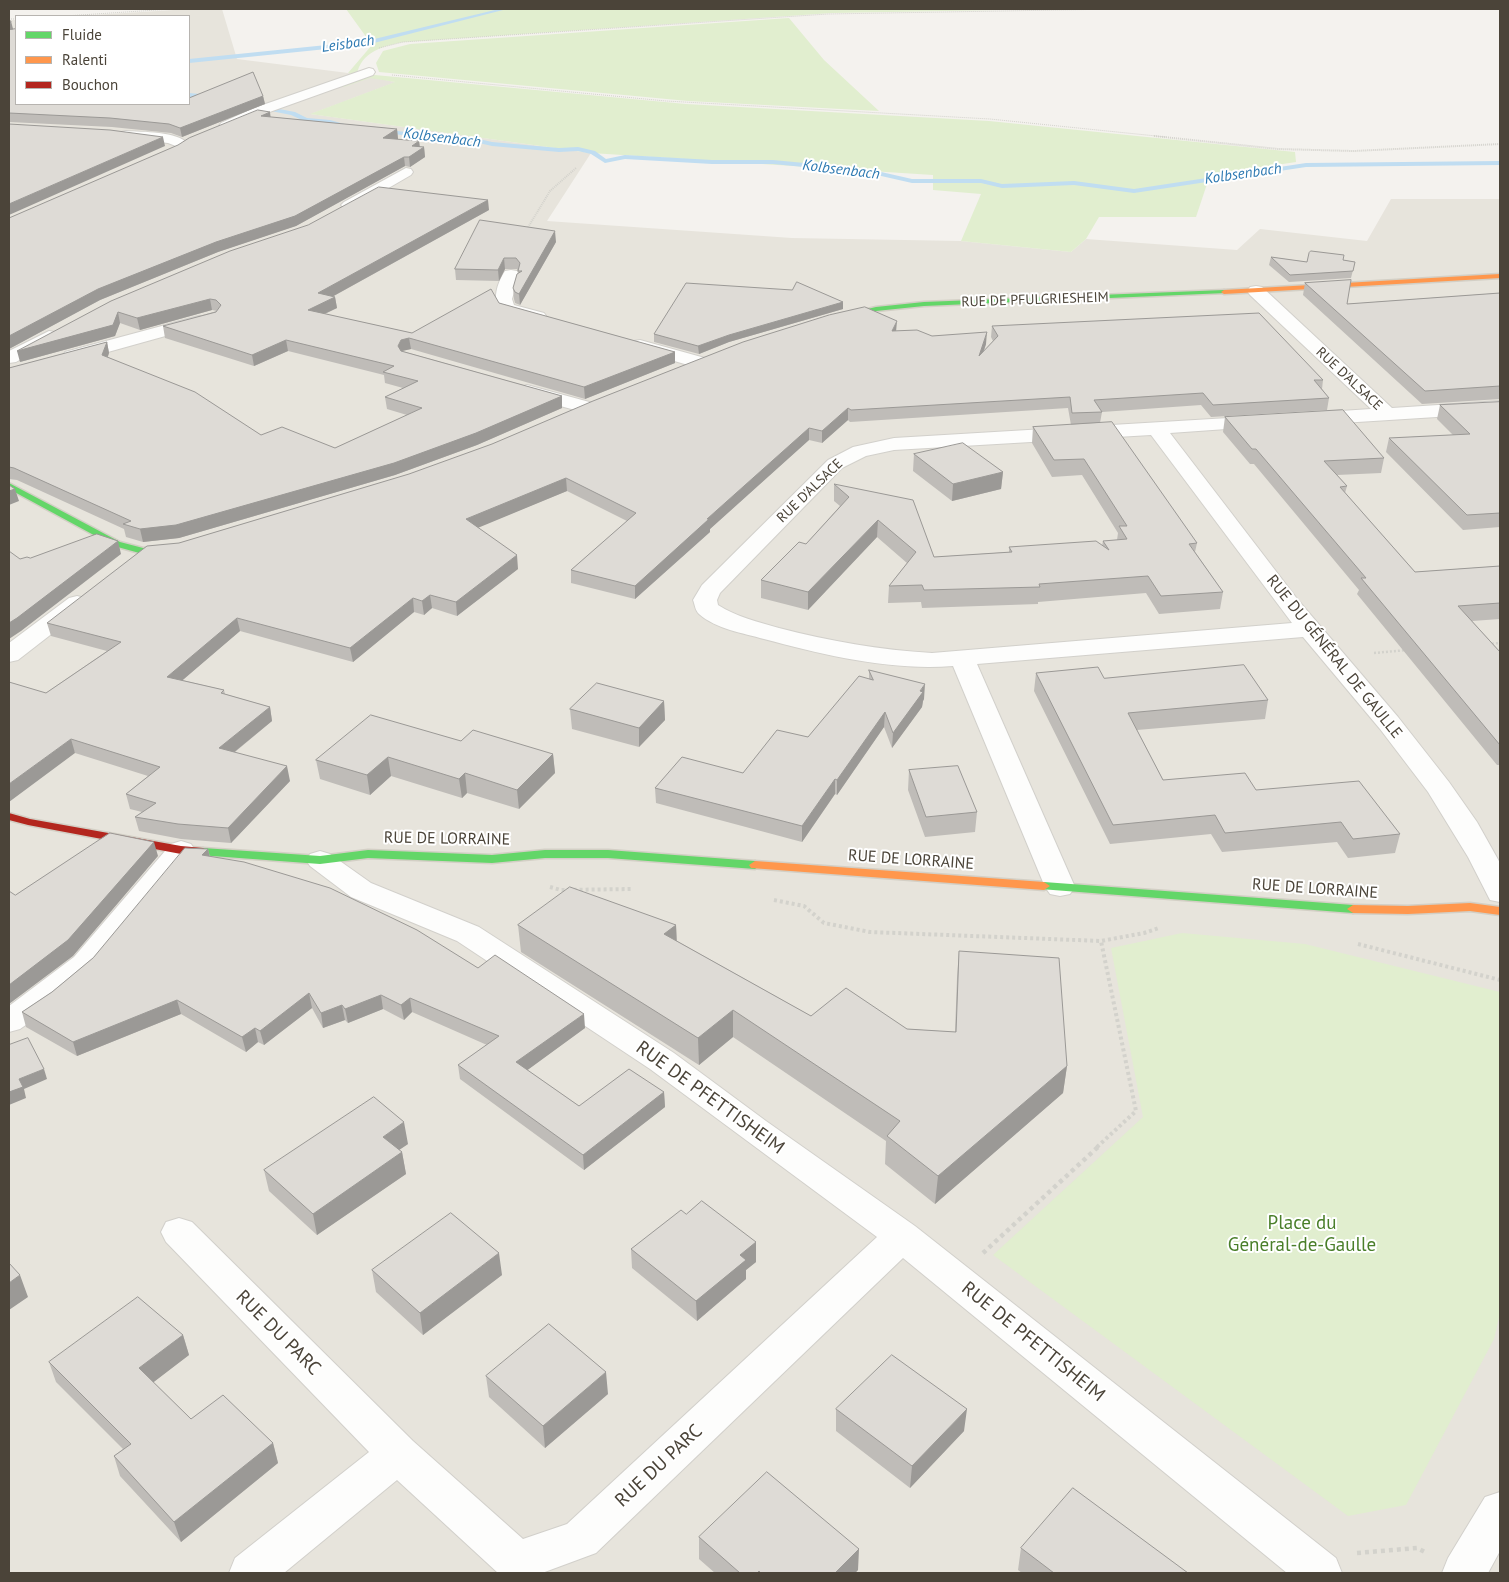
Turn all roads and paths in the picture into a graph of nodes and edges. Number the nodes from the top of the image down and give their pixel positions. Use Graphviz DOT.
graph roads {
  1 [pos="172,9"];
  2 [pos="1118,9"];
  3 [pos="79,15"];
  4 [pos="369,72"];
  5 [pos="217,130"];
  6 [pos="112,133"];
  7 [pos="1500,144"];
  8 [pos="165,154"];
  9 [pos="576,168"];
  10 [pos="406,172"];
  11 [pos="335,213"];
  12 [pos="511,275"];
  13 [pos="1500,276"];
  14 [pos="1256,291"];
  15 [pos="212,317"];
  16 [pos="824,320"];
  17 [pos="554,322"];
  18 [pos="66,328"];
  19 [pos="621,340"];
  20 [pos="9,358"];
  21 [pos="703,360"];
  22 [pos="56,361"];
  23 [pos="28,368"];
  24 [pos="681,369"];
  25 [pos="9,373"];
  26 [pos="512,386"];
  27 [pos="590,406"];
  28 [pos="1500,407"];
  29 [pos="1387,414"];
  30 [pos="568,415"];
  31 [pos="1156,428"];
  32 [pos="9,486"];
  33 [pos="190,544"];
  34 [pos="143,551"];
  35 [pos="119,570"];
  36 [pos="96,588"];
  37 [pos="1310,629"];
  38 [pos="1500,642"];
  39 [pos="1481,644"];
  40 [pos="1412,650"];
  41 [pos="9,655"];
  42 [pos="1333,657"];
  43 [pos="962,658"];
  44 [pos="9,816"];
  45 [pos="181,850"];
  46 [pos="320,860"];
  47 [pos="542,884"];
  48 [pos="1060,887"];
  49 [pos="634,889"];
  50 [pos="1500,892"];
  51 [pos="769,900"];
  52 [pos="1500,911"];
  53 [pos="1161,927"];
  54 [pos="1101,941"];
  55 [pos="1356,943"];
  56 [pos="1500,980"];
  57 [pos="9,1021"];
  58 [pos="179,1232"];
  59 [pos="902,1236"];
  60 [pos="948,1272"];
  61 [pos="398,1454"];
  62 [pos="1500,1510"];
  63 [pos="251,1573"];
  64 [pos="1320,1573"];
  65 [pos="1464,1573"];
  1 -- 3 [label="path"];
  2 -- 4 [label="path"];
  4 -- 5 [label="street"];
  4 -- 7 [label="path"];
  6 -- 8 [label="street"];
  9 -- 12 [label="path"];
  10 -- 11 [label="street"];
  12 -- 17 [label="street"];
  13 -- 14 [label="main road, RUE DE PFULGRIESHEIM"];
  14 -- 16 [label="main road, RUE DE PFULGRIESHEIM"];
  14 -- 29 [label="street, RUE D'ALSACE"];
  15 -- 22 [label="street"];
  18 -- 20 [label="street"];
  19 -- 21 [label="street"];
  21 -- 24 [label="main road"];
  23 -- 25 [label="street"];
  26 -- 27 [label="street"];
  27 -- 30 [label="main road"];
  28 -- 29 [label="street"];
  29 -- 31 [label="street, RUE D'ALSACE"];
  31 -- 37 [label="street, RUE DU GÉNÉRAL DE GAULLE"];
  31 -- 43 [label="street, RUE D'ALSACE"];
  32 -- 34 [label="main road"];
  33 -- 34 [label="main road"];
  34 -- 35 [label="street"];
  36 -- 41 [label="street"];
  37 -- 42 [label="street, RUE DU GÉNÉRAL DE GAULLE"];
  37 -- 43 [label="street, RUE D'ALSACE"];
  38 -- 39 [label="path"];
  40 -- 42 [label="path"];
  42 -- 50 [label="street, RUE DU GÉNÉRAL DE GAULLE"];
  43 -- 48 [label="street"];
  44 -- 45 [label="main road"];
  45 -- 46 [label="main road"];
  45 -- 57 [label="street"];
  46 -- 48 [label="main road, RUE DE LORRAINE"];
  46 -- 59 [label="street, RUE DE PFETTISHEIM"];
  47 -- 49 [label="path"];
  48 -- 52 [label="main road, RUE DE LORRAINE"];
  51 -- 54 [label="path"];
  53 -- 54 [label="path"];
  54 -- 60 [label="path"];
  55 -- 56 [label="path"];
  58 -- 61 [label="street, RUE DU PARC"];
  59 -- 60 [label="street, RUE DE PFETTISHEIM"];
  59 -- 61 [label="street, RUE DU PARC"];
  60 -- 64 [label="street, RUE DE PFETTISHEIM"];
  61 -- 63 [label="street"];
  62 -- 65 [label="street"];
}
